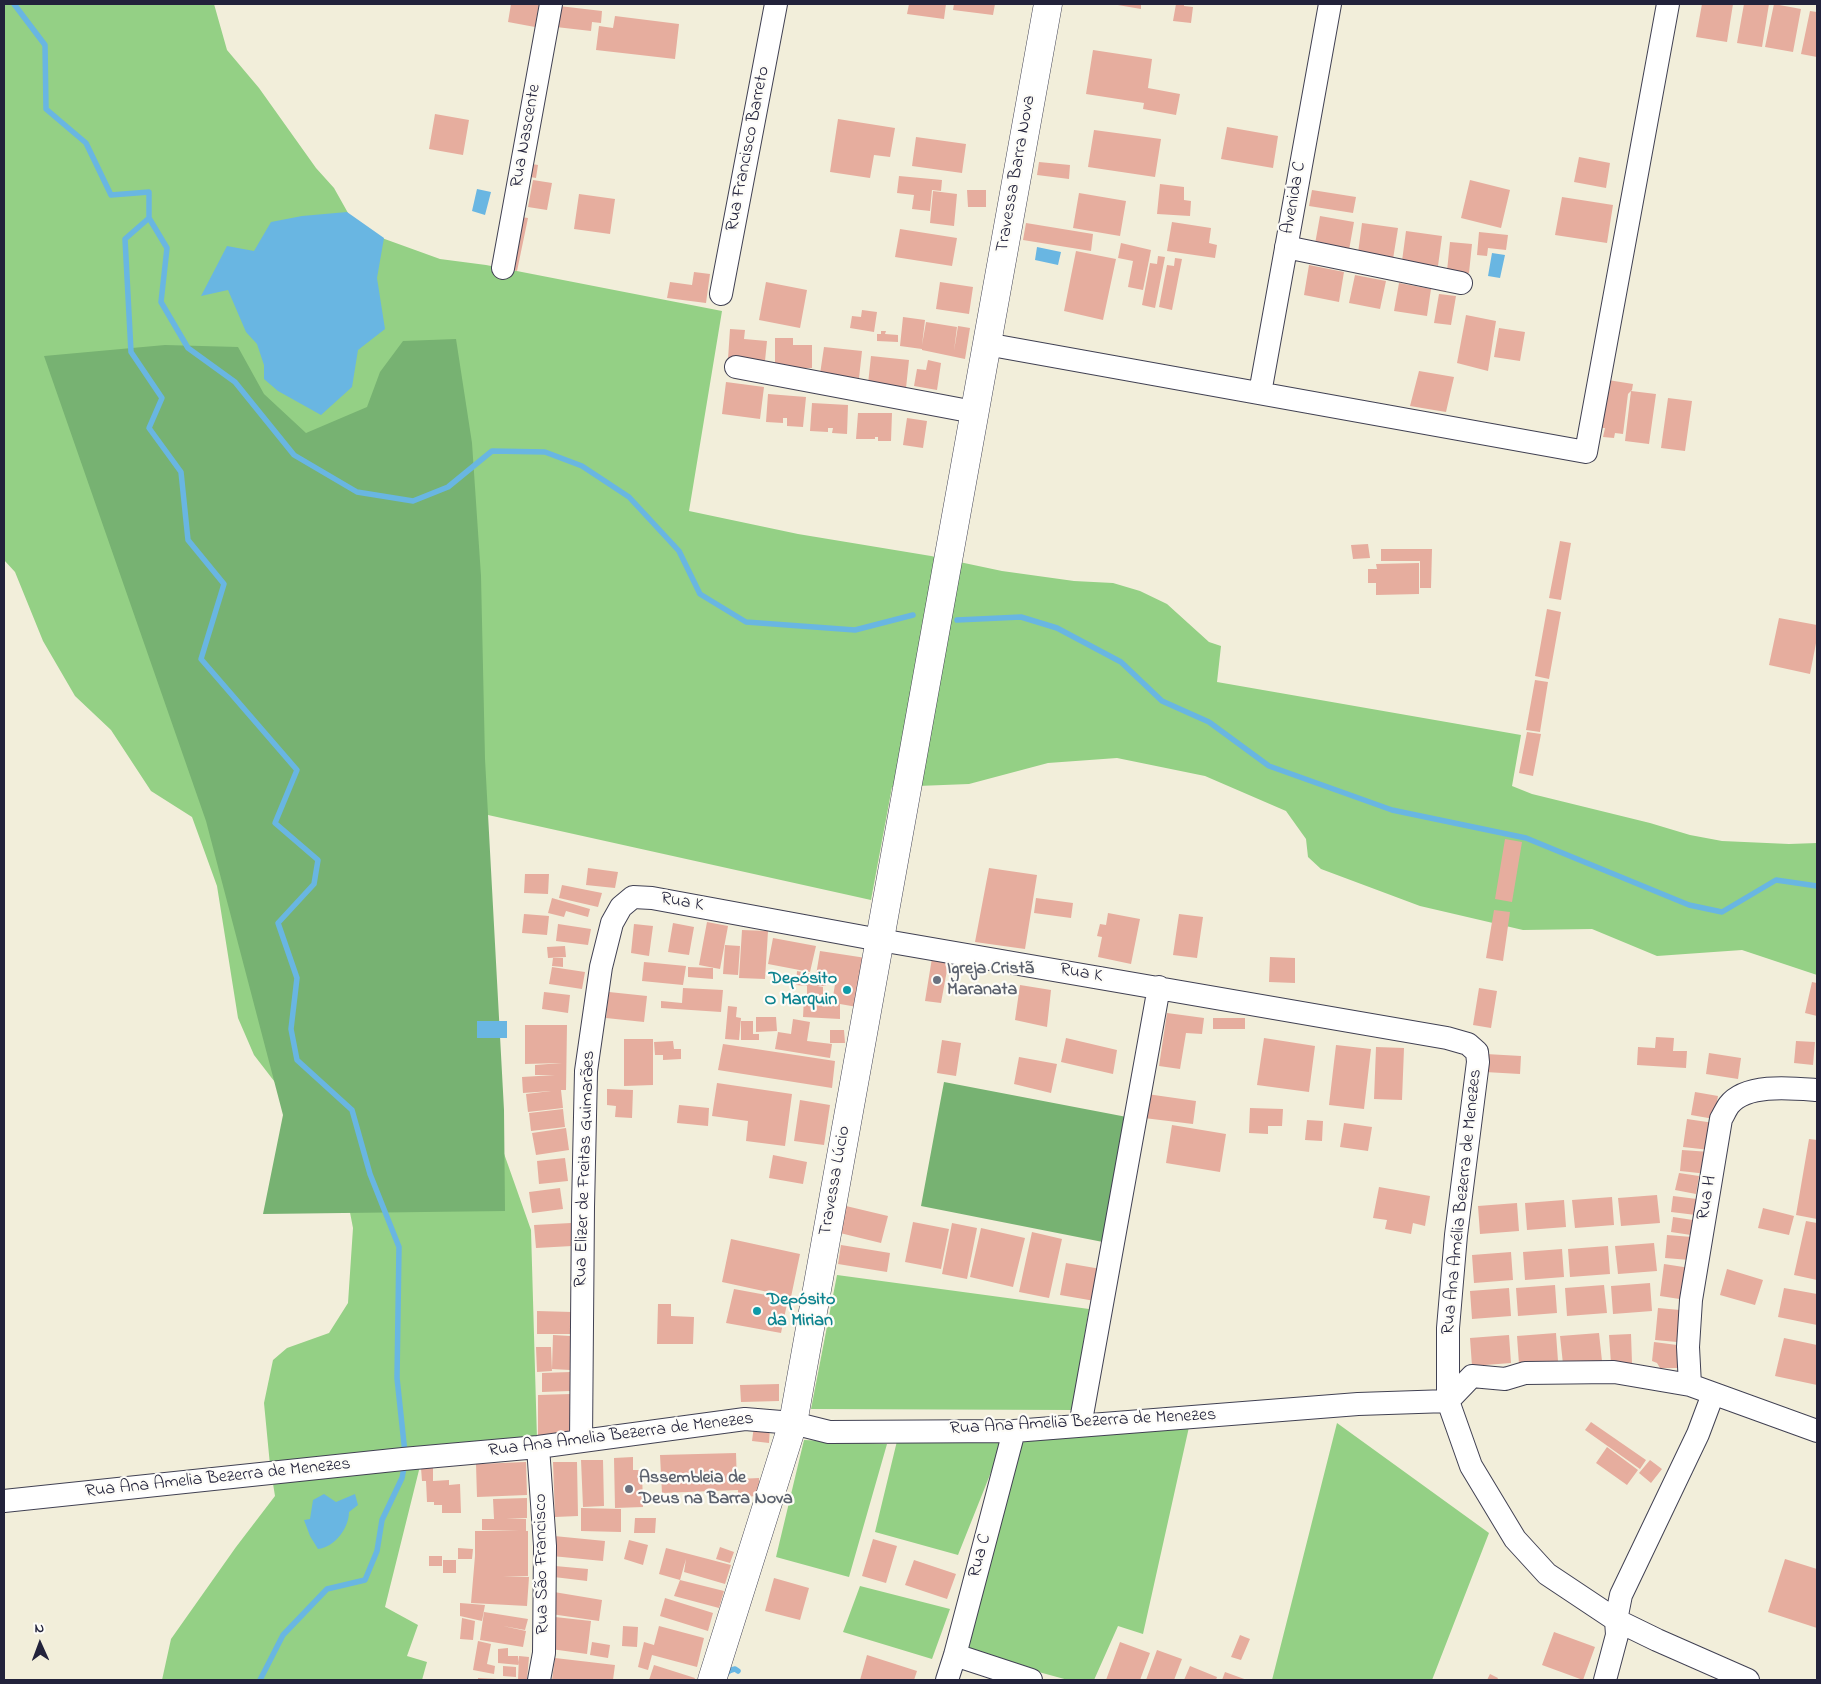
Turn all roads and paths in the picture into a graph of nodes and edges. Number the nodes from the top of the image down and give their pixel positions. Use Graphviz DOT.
graph roads {
  1 [pos="551,4"];
  2 [pos="776,4"];
  3 [pos="1048,4"];
  4 [pos="1330,4"];
  5 [pos="1668,4"];
  6 [pos="1286,248"];
  7 [pos="503,268"];
  8 [pos="1460,283"];
  9 [pos="721,294"];
  10 [pos="986,344"];
  11 [pos="736,367"];
  12 [pos="1260,393"];
  13 [pos="974,412"];
  14 [pos="652,898"];
  15 [pos="880,940"];
  16 [pos="1159,987"];
  17 [pos="1477,1052"];
  18 [pos="1817,1090"];
  19 [pos="1690,1385"];
  20 [pos="1713,1394"];
  21 [pos="1448,1401"];
  22 [pos="792,1423"];
  23 [pos="1080,1426"];
  24 [pos="1014,1431"];
  25 [pos="1817,1431"];
  26 [pos="581,1441"];
  27 [pos="538,1447"];
  28 [pos="4,1501"];
  29 [pos="1616,1620"];
  30 [pos="955,1655"];
  31 [pos="539,1680"];
  32 [pos="712,1680"];
  33 [pos="947,1680"];
  34 [pos="1031,1680"];
  35 [pos="1604,1680"];
  36 [pos="1748,1680"];
  1 -- 7 [label="street, Rua Nascente"];
  2 -- 9 [label="street, Rua Francisco Barreto"];
  3 -- 10 [label="street, Travessa Barra Nova"];
  4 -- 6 [label="street, Avenida C"];
  5 -- 12 [label="street"];
  6 -- 8 [label="street"];
  6 -- 12 [label="street, Avenida C"];
  10 -- 12 [label="street"];
  10 -- 13 [label="street, Travessa Barra Nova"];
  11 -- 13 [label="street"];
  13 -- 15 [label="street, Travessa Lúcio"];
  14 -- 15 [label="street, Rua K"];
  14 -- 26 [label="street, Rua Elizer de Freitas Guimarães"];
  15 -- 16 [label="street, Rua K"];
  15 -- 22 [label="street, Travessa Lúcio"];
  16 -- 17 [label="street, Rua K"];
  16 -- 23 [label="street"];
  17 -- 21 [label="street, Rua Ana Amélia Bezerra de Menezes"];
  18 -- 19 [label="street, Rua H"];
  19 -- 20 [label="street"];
  19 -- 21 [label="street"];
  20 -- 25 [label="street"];
  20 -- 29 [label="street"];
  21 -- 23 [label="street, Rua Ana Amelia Bezerra de Menezes"];
  21 -- 29 [label="street, Rua Ana Amélia Bezerra de Menezes"];
  22 -- 24 [label="street, Rua Ana Amelia Bezerra de Menezes"];
  22 -- 26 [label="street, Rua Ana Amelia Bezerra de Menezes"];
  22 -- 32 [label="street, Travessa Lúcio"];
  23 -- 24 [label="street, Rua Ana Amelia Bezerra de Menezes"];
  24 -- 30 [label="street, Rua C"];
  26 -- 27 [label="street, Rua Ana Amelia Bezerra de Menezes"];
  27 -- 28 [label="street, Rua Ana Amelia Bezerra de Menezes"];
  27 -- 31 [label="street, Rua São Francisco"];
  29 -- 35 [label="street"];
  29 -- 36 [label="street, Rua Ana Amélia Bezerra de Menezes"];
  30 -- 33 [label="street, Rua C"];
  30 -- 34 [label="street"];
}
